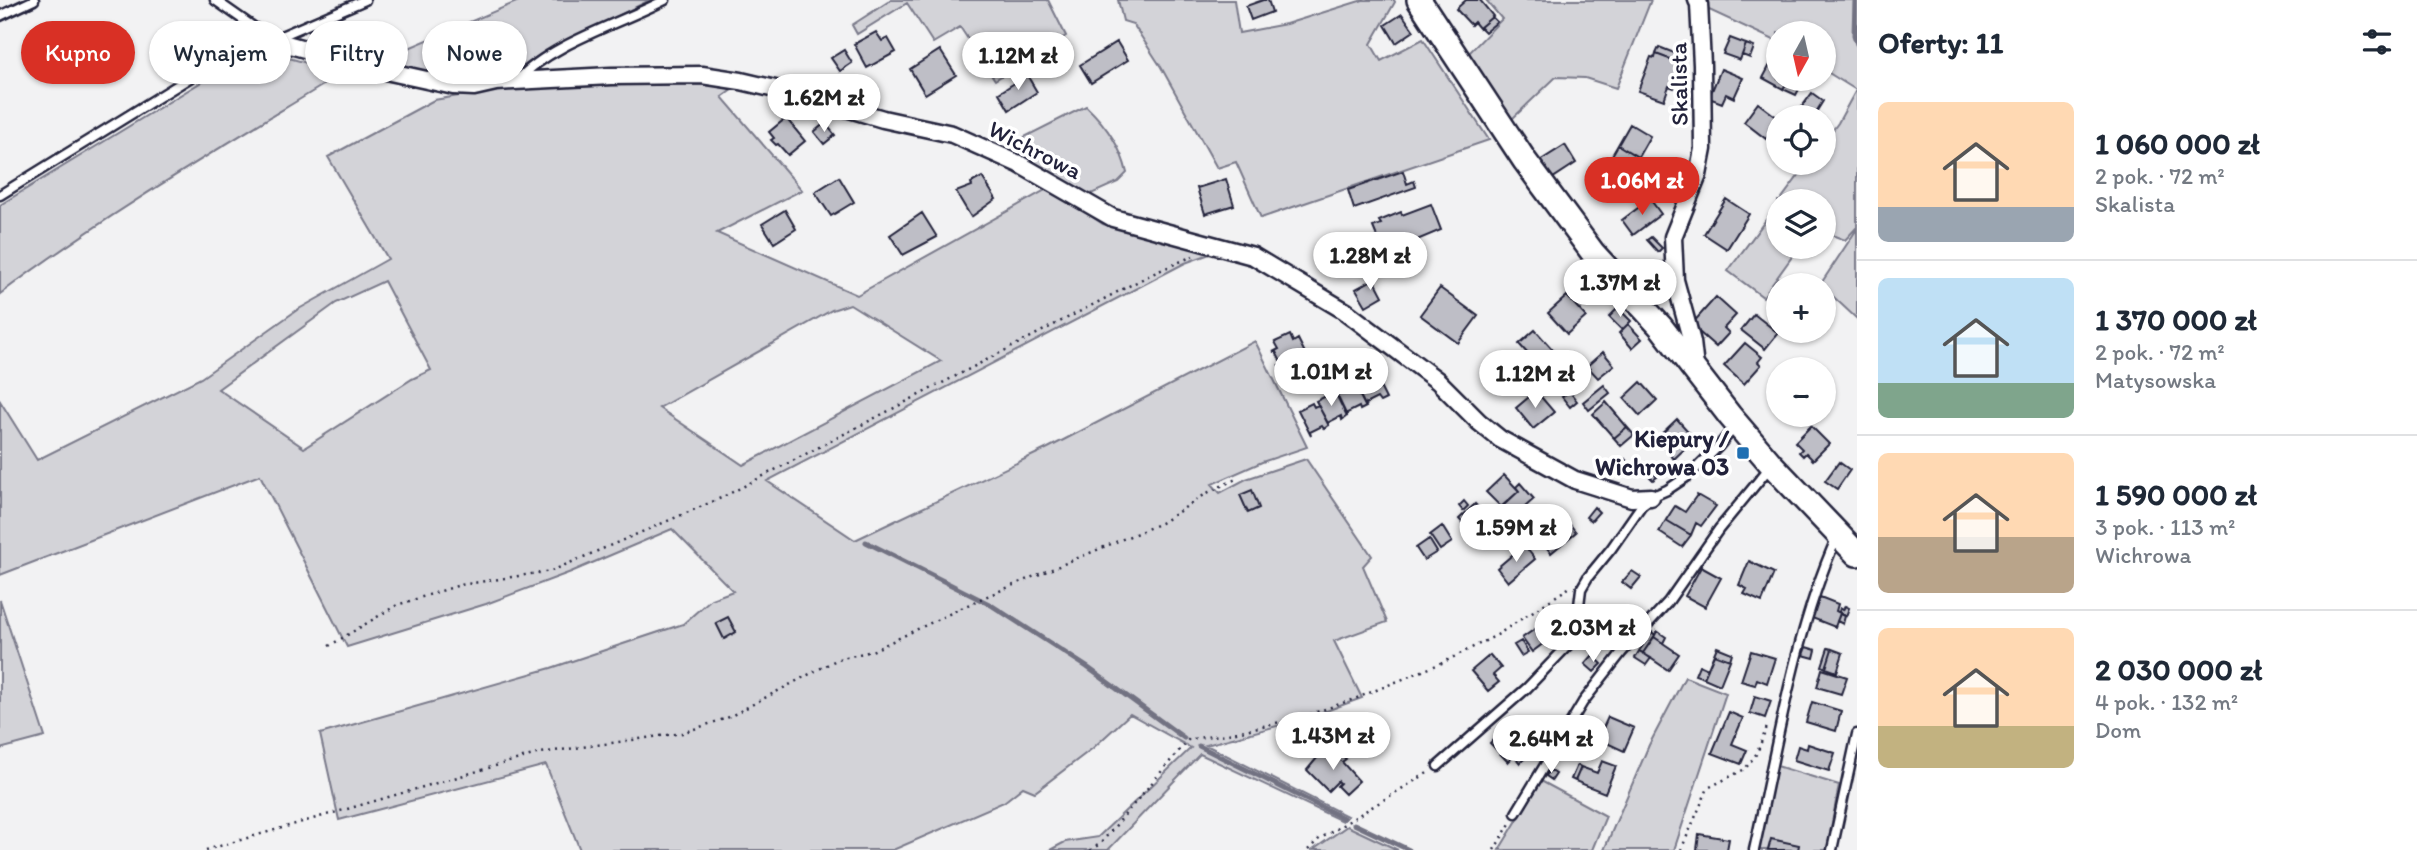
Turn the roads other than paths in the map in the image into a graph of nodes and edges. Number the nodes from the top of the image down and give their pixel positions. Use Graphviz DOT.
graph roads {
  1 [pos="34,0"];
  2 [pos="215,0"];
  3 [pos="365,0"];
  4 [pos="665,0"];
  5 [pos="1419,0"];
  6 [pos="1697,0"];
  7 [pos="0,16"];
  8 [pos="245,21"];
  9 [pos="291,32"];
  10 [pos="291,45"];
  11 [pos="527,69"];
  12 [pos="422,79"];
  13 [pos="527,80"];
  14 [pos="180,84"];
  15 [pos="445,84"];
  16 [pos="487,84"];
  17 [pos="0,195"];
  18 [pos="1695,370"];
  19 [pos="1733,420"];
  20 [pos="1772,464"];
  21 [pos="1651,497"];
  22 [pos="1838,534"];
  23 [pos="1857,554"];
  24 [pos="1857,734"];
  25 [pos="1438,766"];
  26 [pos="1516,813"];
  27 [pos="1754,850"];
  28 [pos="1832,850"];
  1 -- 7 [label="lane"];
  2 -- 8 [label="lane, Wichrowa"];
  3 -- 9 [label="lane"];
  4 -- 11 [label="lane"];
  5 -- 18 [label="street"];
  6 -- 18 [label="street, Skalista"];
  10 -- 12 [label="street, Wichrowa"];
  13 -- 21 [label="street, Wichrowa"];
  14 -- 17 [label="lane"];
  15 -- 16 [label="street, Wichrowa"];
  18 -- 19 [label="street"];
  19 -- 20 [label="street"];
  19 -- 21 [label="lane"];
  20 -- 22 [label="street"];
  20 -- 26 [label="lane"];
  21 -- 25 [label="lane"];
  22 -- 23 [label="street"];
  22 -- 27 [label="lane"];
  24 -- 28 [label="lane"];
}
